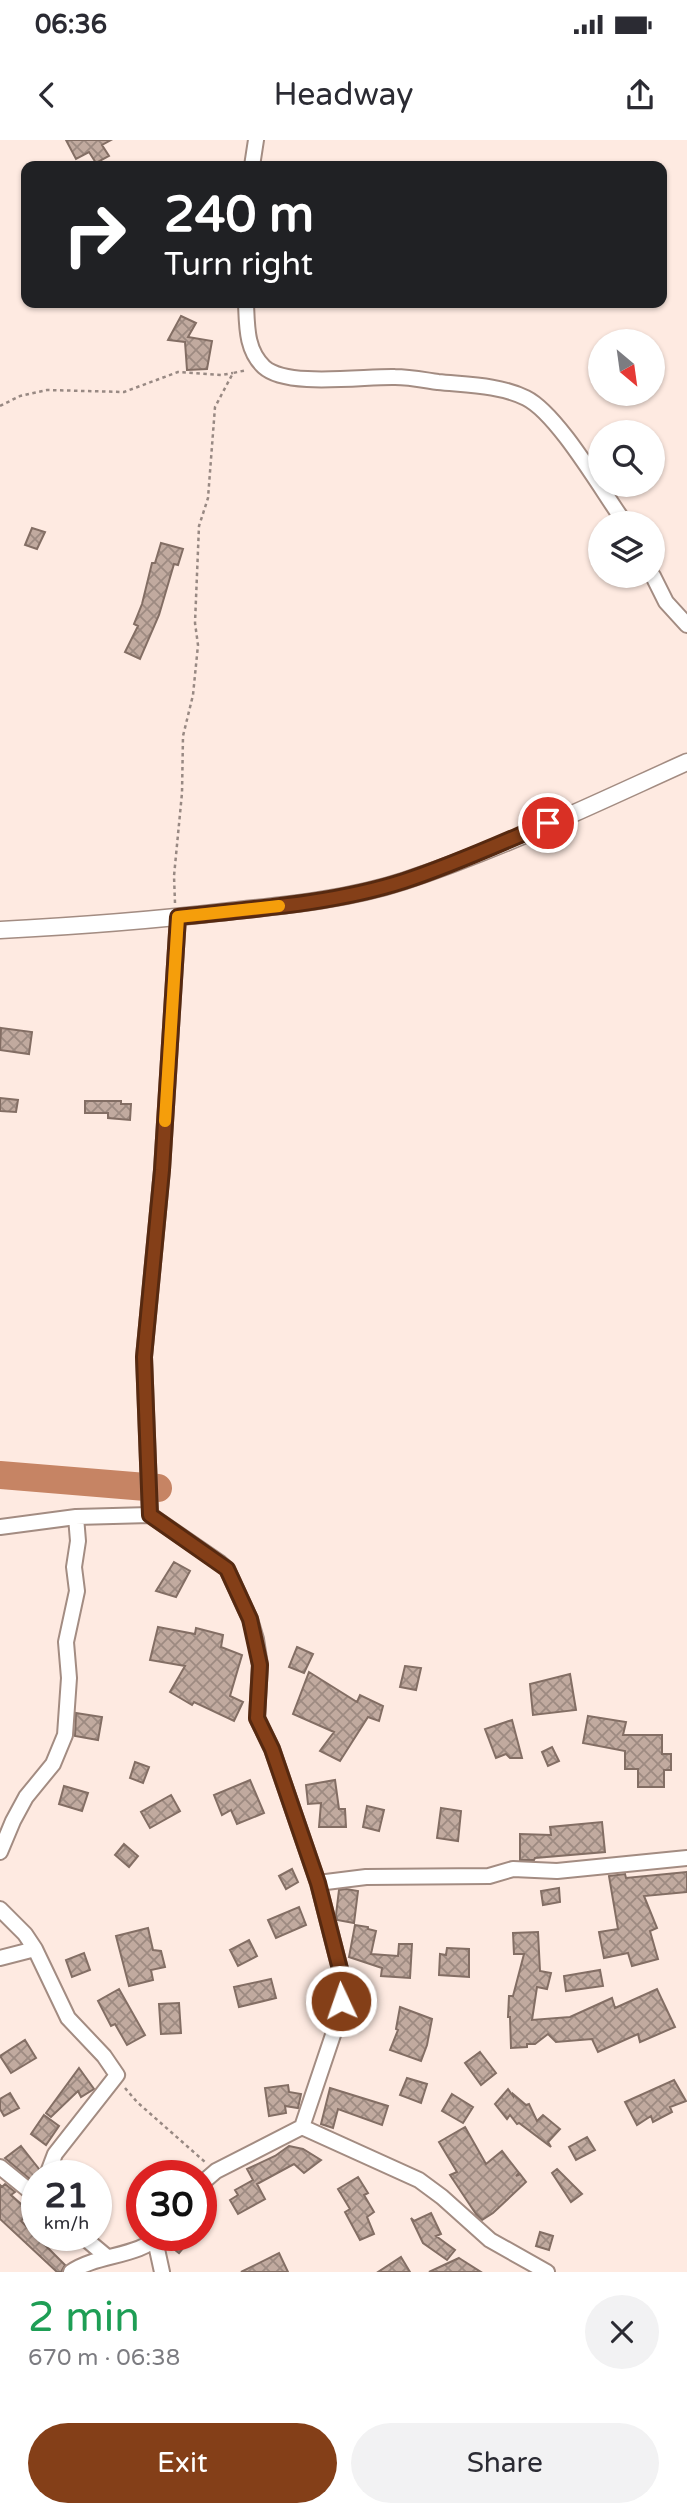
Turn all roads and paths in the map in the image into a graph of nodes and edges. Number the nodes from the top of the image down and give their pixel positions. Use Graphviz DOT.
graph roads {
  1 [pos="256,140"];
  2 [pos="253,161"];
  3 [pos="246,308"];
  4 [pos="264,367"];
  5 [pos="233,373"];
  6 [pos="0,406"];
  7 [pos="617,511"];
  8 [pos="659,588"];
  9 [pos="687,625"];
  10 [pos="687,762"];
  11 [pos="178,917"];
  12 [pos="0,930"];
  13 [pos="150,1515"];
  14 [pos="76,1517"];
  15 [pos="0,1527"];
  16 [pos="0,1852"];
  17 [pos="687,1858"];
  18 [pos="318,1883"];
  19 [pos="0,1909"];
  20 [pos="34,1949"];
  21 [pos="0,1958"];
  22 [pos="117,2076"];
  23 [pos="302,2127"];
  24 [pos="53,2160"];
  25 [pos="203,2160"];
  26 [pos="0,2167"];
  27 [pos="217,2170"];
  28 [pos="21,2184"];
  29 [pos="100,2251"];
  30 [pos="127,2251"];
  31 [pos="159,2251"];
  32 [pos="106,2256"];
  33 [pos="524,2261"];
  34 [pos="71,2272"];
  35 [pos="162,2272"];
  36 [pos="511,2272"];
  37 [pos="547,2272"];
  1 -- 2 [label="street"];
  3 -- 4 [label="street"];
  4 -- 5 [label="path"];
  4 -- 7 [label="street"];
  5 -- 6 [label="path"];
  5 -- 11 [label="path"];
  8 -- 9 [label="street"];
  10 -- 11 [label="street"];
  11 -- 12 [label="street"];
  11 -- 13 [label="street"];
  13 -- 14 [label="street"];
  13 -- 18 [label="street"];
  14 -- 15 [label="street"];
  14 -- 16 [label="street"];
  17 -- 18 [label="street"];
  18 -- 23 [label="street"];
  19 -- 20 [label="street"];
  20 -- 21 [label="street"];
  20 -- 22 [label="street"];
  22 -- 24 [label="street"];
  22 -- 25 [label="path"];
  23 -- 27 [label="street"];
  23 -- 33 [label="street"];
  26 -- 28 [label="street"];
  29 -- 32 [label="street"];
  30 -- 32 [label="street"];
  31 -- 35 [label="street"];
  32 -- 34 [label="street"];
  33 -- 36 [label="street"];
  33 -- 37 [label="street"];
}
